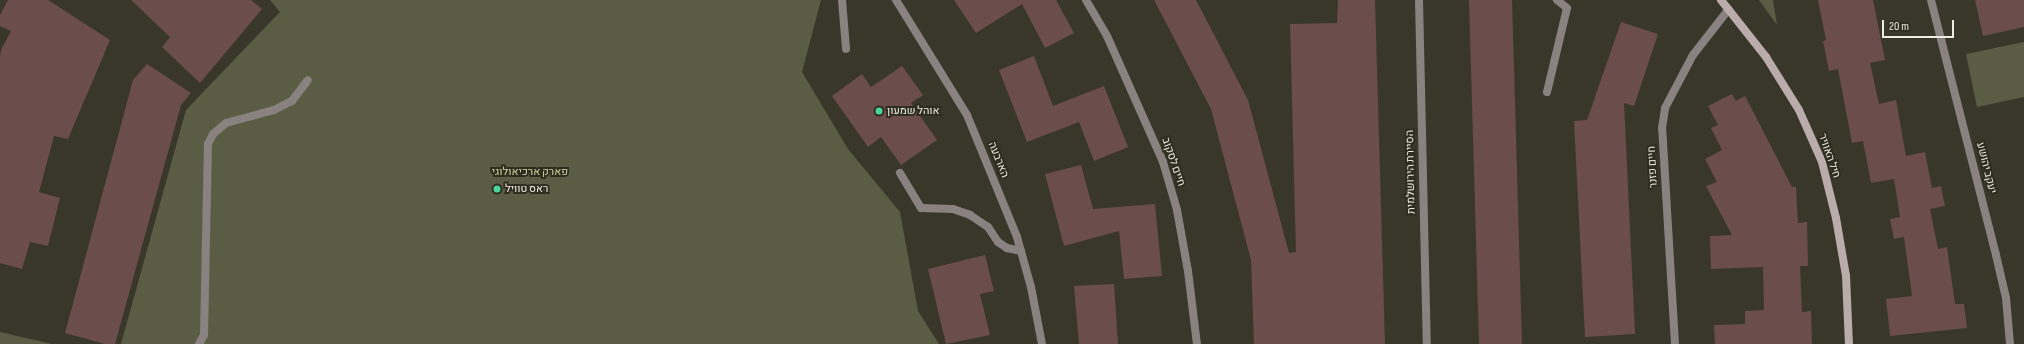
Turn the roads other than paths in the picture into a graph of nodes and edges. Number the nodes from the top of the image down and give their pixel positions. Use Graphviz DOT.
graph roads {
  1 [pos="842,0"];
  2 [pos="896,0"];
  3 [pos="1086,0"];
  4 [pos="1419,0"];
  5 [pos="1557,0"];
  6 [pos="1721,0"];
  7 [pos="1931,0"];
  8 [pos="1729,9"];
  9 [pos="846,49"];
  10 [pos="308,80"];
  11 [pos="1547,92"];
  12 [pos="900,174"];
  13 [pos="1021,251"];
  14 [pos="199,344"];
  15 [pos="1042,344"];
  16 [pos="1197,344"];
  17 [pos="1427,344"];
  18 [pos="1675,344"];
  19 [pos="1849,344"];
  20 [pos="2010,344"];
  1 -- 9 [label="street"];
  2 -- 13 [label="street, הארבעה"];
  3 -- 16 [label="street, חיים לסקוב"];
  4 -- 17 [label="street, הסיירת הירושלמית"];
  5 -- 11 [label="street"];
  6 -- 8 [label="street, חיל האוויר"];
  7 -- 20 [label="street, יעקב יהושע"];
  8 -- 18 [label="street, חיים פזנר"];
  8 -- 19 [label="street, חיל האוויר"];
  10 -- 14 [label="street"];
  12 -- 13 [label="street"];
  13 -- 15 [label="street, הארבעה"];
}
